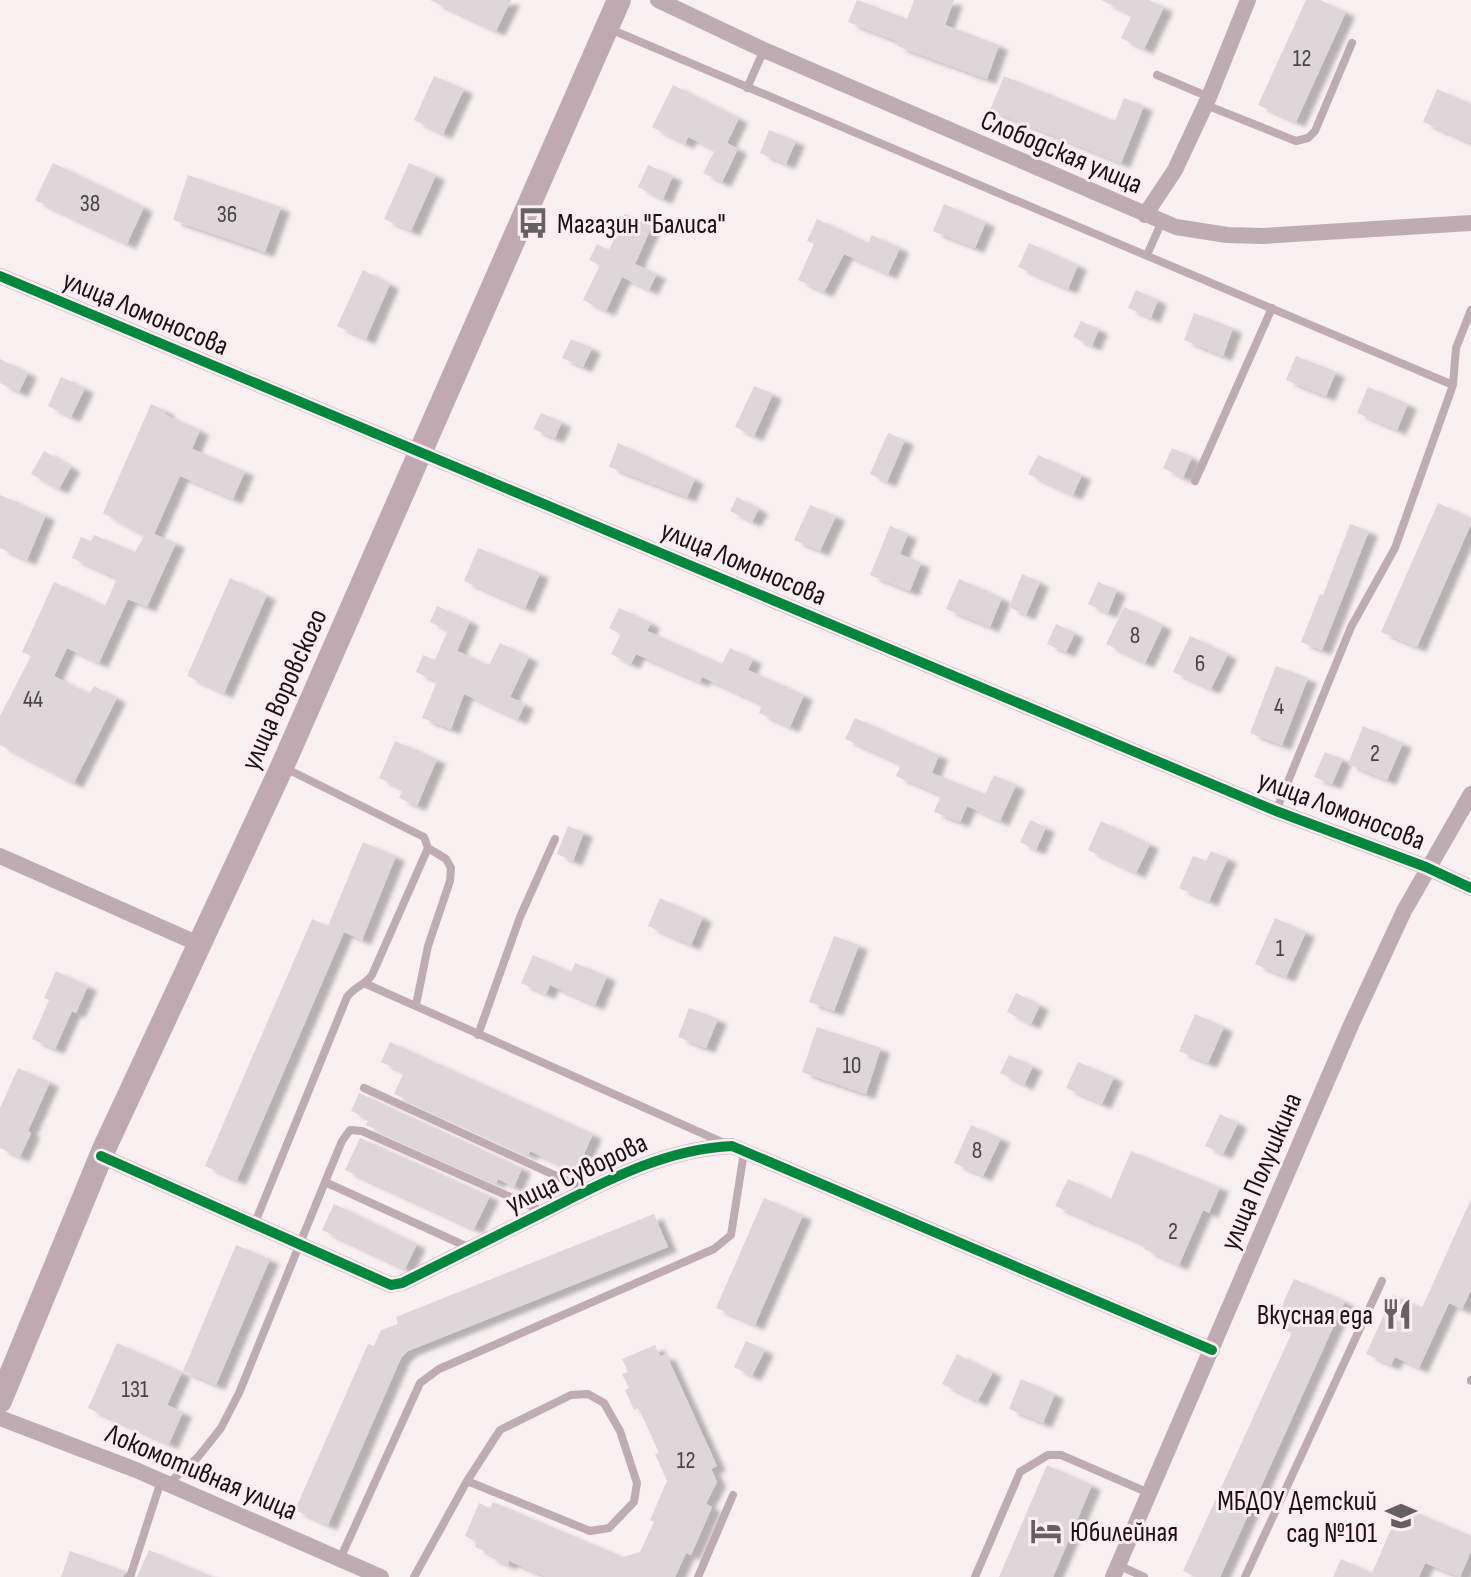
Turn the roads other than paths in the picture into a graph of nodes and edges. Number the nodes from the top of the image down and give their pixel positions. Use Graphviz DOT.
graph roads {
  1 [pos="619,0"];
  2 [pos="658,0"];
  3 [pos="1248,0"];
  4 [pos="608,28"];
  5 [pos="1352,43"];
  6 [pos="764,50"];
  7 [pos="1157,75"];
  8 [pos="747,88"];
  9 [pos="1208,101"];
  10 [pos="1145,215"];
  11 [pos="1162,221"];
  12 [pos="1471,223"];
  13 [pos="1147,255"];
  14 [pos="0,276"];
  15 [pos="1272,308"];
  16 [pos="1471,310"];
  17 [pos="1453,385"];
  18 [pos="421,452"];
  19 [pos="1195,481"];
  20 [pos="282,767"];
  21 [pos="1471,794"];
  22 [pos="1276,811"];
  23 [pos="555,839"];
  24 [pos="428,848"];
  25 [pos="0,856"];
  26 [pos="1426,867"];
  27 [pos="1471,888"];
  28 [pos="201,945"];
  29 [pos="366,984"];
  30 [pos="416,1005"];
  31 [pos="478,1035"];
  32 [pos="364,1088"];
  33 [pos="738,1148"];
  34 [pos="101,1156"];
  35 [pos="325,1182"];
  36 [pos="588,1190"];
  37 [pos="544,1212"];
  38 [pos="254,1225"];
  39 [pos="297,1245"];
  40 [pos="471,1249"];
  41 [pos="1382,1281"];
  42 [pos="1212,1350"];
  43 [pos="0,1401"];
  44 [pos="0,1418"];
  45 [pos="467,1481"];
  46 [pos="165,1482"];
  47 [pos="1149,1493"];
  48 [pos="733,1495"];
  49 [pos="340,1559"];
  50 [pos="1115,1571"];
  51 [pos="130,1577"];
  52 [pos="381,1577"];
  53 [pos="414,1577"];
  54 [pos="698,1577"];
  55 [pos="975,1577"];
  56 [pos="1144,1577"];
  57 [pos="1245,1577"];
  1 -- 4 [label="main road, улица Воровского"];
  2 -- 6 [label="street, Слободская улица"];
  3 -- 9 [label="street"];
  4 -- 8 [label="lane"];
  4 -- 18 [label="main road, улица Воровского"];
  5 -- 9 [label="lane"];
  6 -- 8 [label="lane"];
  6 -- 10 [label="street, Слободская улица"];
  7 -- 9 [label="lane"];
  8 -- 13 [label="lane"];
  9 -- 10 [label="street"];
  10 -- 11 [label="street, Слободская улица"];
  11 -- 12 [label="street, Слободская улица"];
  11 -- 13 [label="lane"];
  13 -- 15 [label="lane"];
  14 -- 18 [label="street, улица Ломоносова"];
  15 -- 17 [label="lane"];
  15 -- 19 [label="lane"];
  16 -- 17 [label="lane"];
  17 -- 22 [label="lane"];
  18 -- 20 [label="main road, улица Воровского"];
  18 -- 22 [label="street, улица Ломоносова"];
  20 -- 24 [label="lane"];
  20 -- 28 [label="main road, улица Воровского"];
  21 -- 26 [label="street, улица Полушкина"];
  22 -- 26 [label="street, улица Ломоносова"];
  23 -- 31 [label="lane"];
  24 -- 29 [label="lane"];
  24 -- 30 [label="lane"];
  25 -- 28 [label="street"];
  26 -- 27 [label="street, улица Ломоносова"];
  26 -- 42 [label="street, улица Полушкина"];
  28 -- 34 [label="main road, улица Воровского"];
  29 -- 30 [label="lane"];
  29 -- 38 [label="lane"];
  30 -- 31 [label="lane"];
  31 -- 33 [label="lane"];
  32 -- 36 [label="lane"];
  33 -- 36 [label="street, улица Суворова"];
  33 -- 42 [label="street"];
  33 -- 49 [label="lane"];
  34 -- 38 [label="street, улица Суворова"];
  34 -- 43 [label="main road, улица Воровского"];
  35 -- 37 [label="lane"];
  35 -- 39 [label="lane"];
  35 -- 40 [label="lane"];
  36 -- 37 [label="street, улица Суворова"];
  37 -- 40 [label="street, улица Суворова"];
  38 -- 39 [label="street, улица Суворова"];
  39 -- 40 [label="street, улица Суворова"];
  39 -- 46 [label="lane"];
  41 -- 57 [label="lane"];
  42 -- 47 [label="street, улица Полушкина"];
  44 -- 46 [label="street, Локомотивная улица"];
  45 -- 45 [label="lane"];
  45 -- 53 [label="lane"];
  46 -- 49 [label="street, Локомотивная улица"];
  46 -- 51 [label="lane"];
  47 -- 50 [label="street, улица Полушкина"];
  47 -- 55 [label="lane"];
  48 -- 54 [label="lane"];
  49 -- 52 [label="street, Локомотивная улица"];
  50 -- 56 [label="lane"];
}
